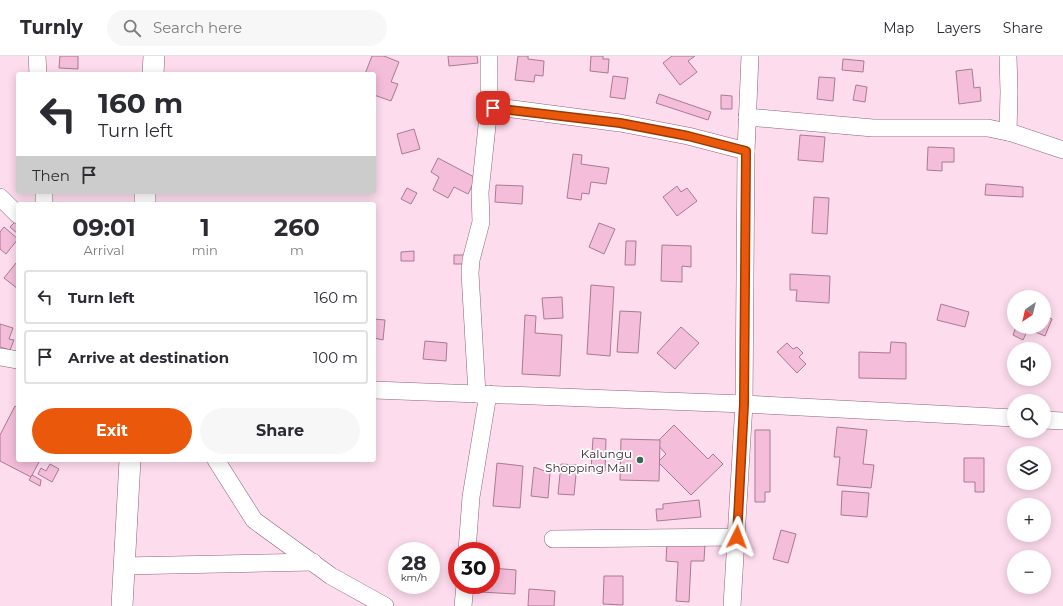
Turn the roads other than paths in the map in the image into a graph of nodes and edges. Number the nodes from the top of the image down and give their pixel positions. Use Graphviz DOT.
graph roads {
  1 [pos="37,56"];
  2 [pos="154,56"];
  3 [pos="489,56"];
  4 [pos="750,56"];
  5 [pos="1008,56"];
  6 [pos="38,72"];
  7 [pos="153,72"];
  8 [pos="488,108"];
  9 [pos="747,117"];
  10 [pos="1008,132"];
  11 [pos="1063,150"];
  12 [pos="746,151"];
  13 [pos="0,197"];
  14 [pos="16,213"];
  15 [pos="0,357"];
  16 [pos="16,360"];
  17 [pos="376,390"];
  18 [pos="483,394"];
  19 [pos="744,404"];
  20 [pos="1007,418"];
  21 [pos="1051,420"];
  22 [pos="1063,421"];
  23 [pos="130,462"];
  24 [pos="217,462"];
  25 [pos="737,537"];
  26 [pos="553,539"];
  27 [pos="468,542"];
  28 [pos="313,562"];
  29 [pos="124,566"];
  30 [pos="464,594"];
  31 [pos="122,606"];
  32 [pos="385,606"];
  33 [pos="463,606"];
  34 [pos="732,606"];
  1 -- 6 [label="street"];
  2 -- 7 [label="street"];
  3 -- 8 [label="street"];
  4 -- 9 [label="street"];
  5 -- 10 [label="street"];
  8 -- 12 [label="street"];
  8 -- 18 [label="street"];
  9 -- 10 [label="street"];
  9 -- 12 [label="street"];
  10 -- 11 [label="street"];
  12 -- 19 [label="street"];
  13 -- 14 [label="street"];
  15 -- 16 [label="street"];
  17 -- 18 [label="street"];
  18 -- 19 [label="street"];
  18 -- 27 [label="street"];
  19 -- 20 [label="street"];
  19 -- 25 [label="street"];
  21 -- 22 [label="street"];
  23 -- 29 [label="street"];
  24 -- 28 [label="street"];
  25 -- 26 [label="street"];
  25 -- 34 [label="street"];
  28 -- 29 [label="street"];
  28 -- 32 [label="street"];
  29 -- 31 [label="street"];
  30 -- 33 [label="street"];
}
